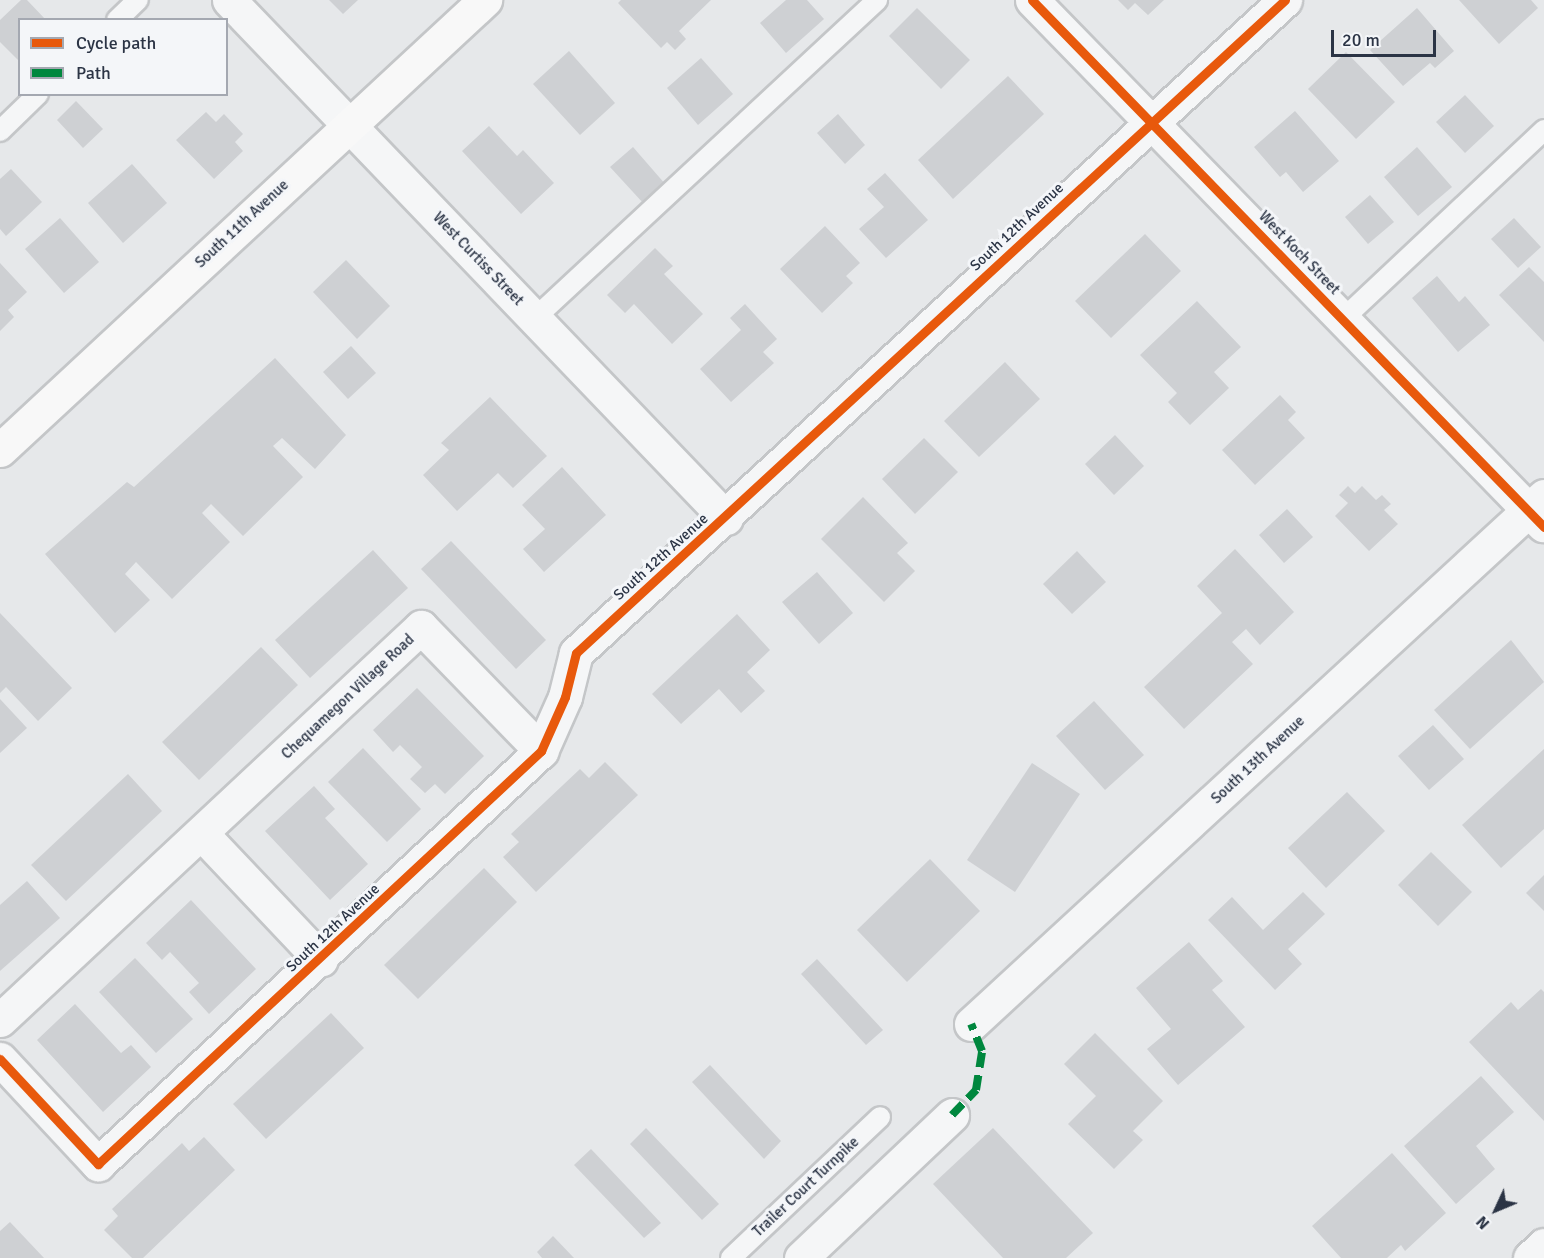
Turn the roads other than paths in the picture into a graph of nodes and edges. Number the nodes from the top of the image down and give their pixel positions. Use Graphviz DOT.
graph roads {
  1 [pos="138,0"];
  2 [pos="229,0"];
  3 [pos="485,0"];
  4 [pos="877,0"];
  5 [pos="1032,0"];
  6 [pos="1285,0"];
  7 [pos="119,18"];
  8 [pos="36,96"];
  9 [pos="1151,122"];
  10 [pos="349,125"];
  11 [pos="1544,130"];
  12 [pos="0,131"];
  13 [pos="535,318"];
  14 [pos="1343,319"];
  15 [pos="0,450"];
  16 [pos="1539,511"];
  17 [pos="726,518"];
  18 [pos="541,750"];
  19 [pos="202,834"];
  20 [pos="321,960"];
  21 [pos="0,1020"];
  22 [pos="971,1024"];
  23 [pos="0,1059"];
  24 [pos="952,1115"];
  25 [pos="880,1117"];
  26 [pos="1544,1245"];
  27 [pos="731,1258"];
  28 [pos="801,1258"];
  29 [pos="1530,1258"];
  1 -- 7 [label="lane"];
  2 -- 10 [label="street, West Curtiss Street"];
  3 -- 10 [label="street, South 11th Avenue"];
  4 -- 13 [label="lane"];
  5 -- 9 [label="street, West Koch Street"];
  6 -- 9 [label="street, South 12th Avenue"];
  8 -- 12 [label="lane"];
  9 -- 14 [label="street, West Koch Street"];
  9 -- 17 [label="street, South 12th Avenue"];
  10 -- 13 [label="street, West Curtiss Street"];
  10 -- 15 [label="street, South 11th Avenue"];
  11 -- 14 [label="lane"];
  13 -- 17 [label="street, West Curtiss Street"];
  14 -- 16 [label="street, West Koch Street"];
  16 -- 22 [label="street, South 13th Avenue"];
  17 -- 18 [label="street, South 12th Avenue"];
  18 -- 19 [label="street, Chequamegon Village Road"];
  18 -- 20 [label="street, South 12th Avenue"];
  19 -- 20 [label="street"];
  19 -- 21 [label="street, Chequamegon Village Road"];
  20 -- 23 [label="street, South 12th Avenue"];
  24 -- 28 [label="street"];
  25 -- 27 [label="lane, Trailer Court Turnpike"];
  26 -- 29 [label="street"];
}
